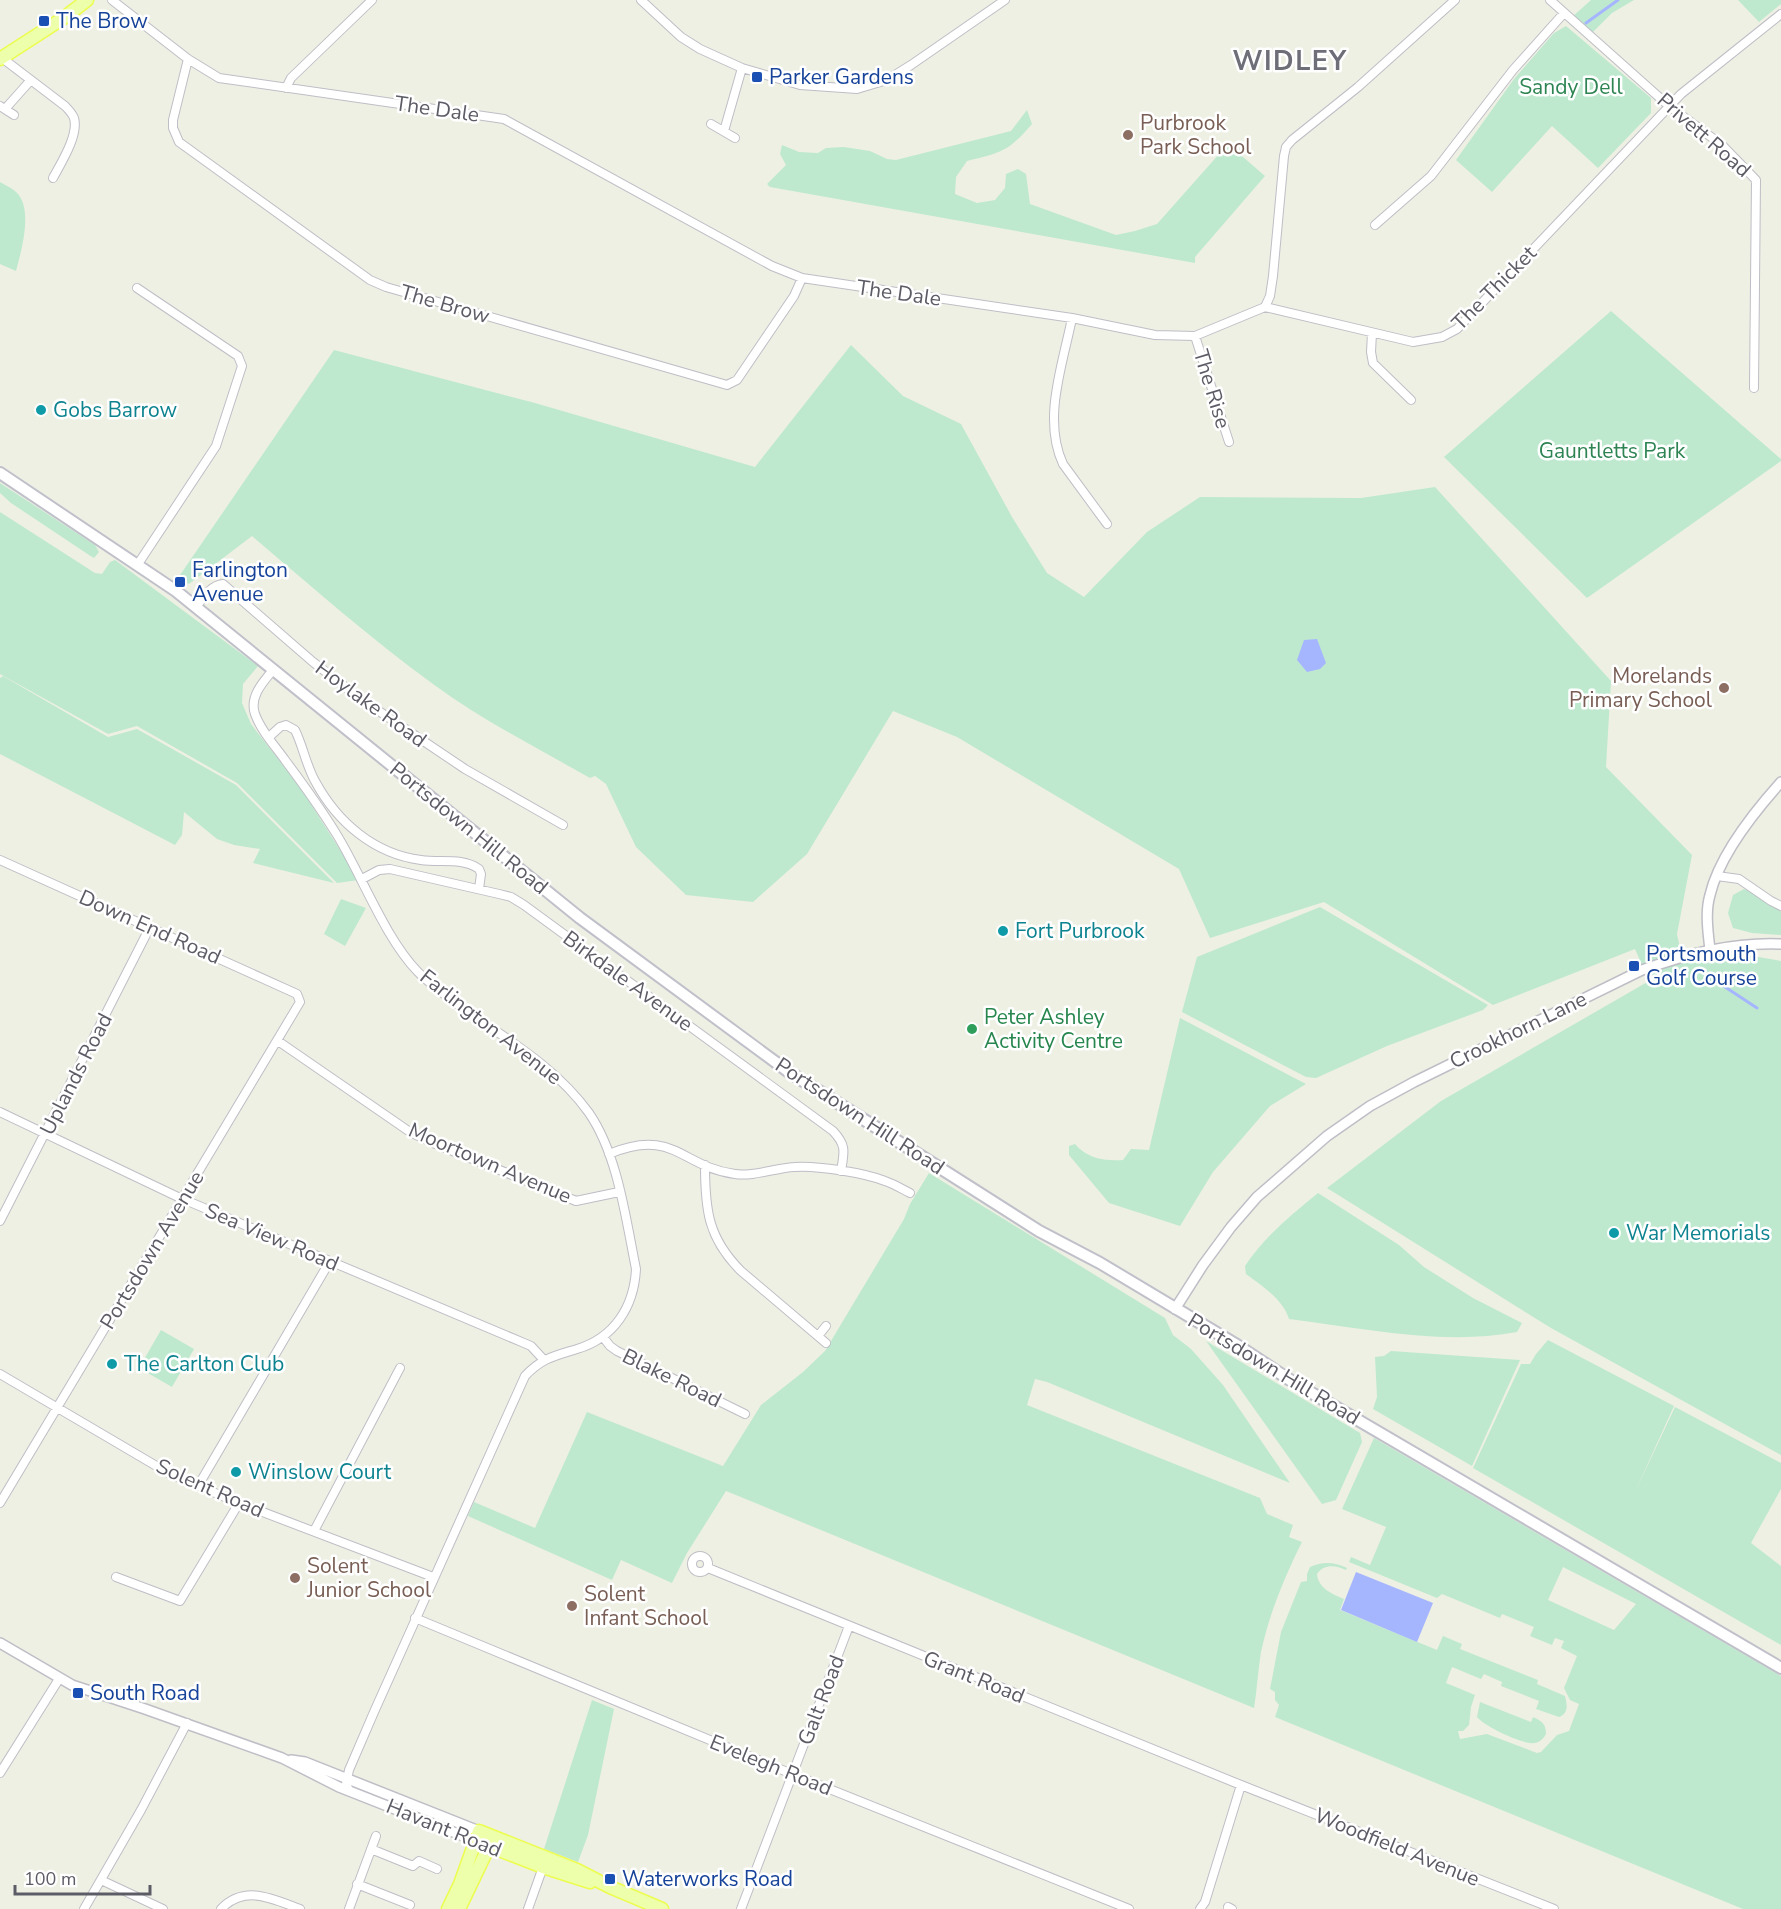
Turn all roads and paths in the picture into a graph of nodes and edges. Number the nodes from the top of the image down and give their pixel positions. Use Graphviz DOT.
graph roads {
  1 [pos="87,0"];
  2 [pos="112,0"];
  3 [pos="372,0"];
  4 [pos="641,0"];
  5 [pos="1005,0"];
  6 [pos="1455,0"];
  7 [pos="1550,0"];
  8 [pos="1564,13"];
  9 [pos="1781,14"];
  10 [pos="1,58"];
  11 [pos="188,59"];
  12 [pos="742,68"];
  13 [pos="30,81"];
  14 [pos="286,88"];
  15 [pos="1669,106"];
  16 [pos="2,107"];
  17 [pos="14,115"];
  18 [pos="711,124"];
  19 [pos="724,131"];
  20 [pos="735,138"];
  21 [pos="53,178"];
  22 [pos="1375,225"];
  23 [pos="802,278"];
  24 [pos="137,288"];
  25 [pos="1265,307"];
  26 [pos="1072,318"];
  27 [pos="1372,333"];
  28 [pos="1196,336"];
  29 [pos="1754,388"];
  30 [pos="1411,400"];
  31 [pos="1228,442"];
  32 [pos="0,473"];
  33 [pos="1107,524"];
  34 [pos="138,564"];
  35 [pos="196,607"];
  36 [pos="273,670"];
  37 [pos="268,737"];
  38 [pos="1781,782"];
  39 [pos="563,825"];
  40 [pos="0,860"];
  41 [pos="1718,876"];
  42 [pos="362,879"];
  43 [pos="479,889"];
  44 [pos="1781,906"];
  45 [pos="150,927"];
  46 [pos="1781,944"];
  47 [pos="1710,950"];
  48 [pos="299,997"];
  49 [pos="278,1041"];
  50 [pos="0,1112"];
  51 [pos="46,1133"];
  52 [pos="609,1154"];
  53 [pos="705,1165"];
  54 [pos="841,1171"];
  55 [pos="619,1192"];
  56 [pos="910,1193"];
  57 [pos="182,1199"];
  58 [pos="0,1221"];
  59 [pos="330,1261"];
  60 [pos="1175,1309"];
  61 [pos="826,1326"];
  62 [pos="818,1336"];
  63 [pos="603,1337"];
  64 [pos="826,1343"];
  65 [pos="543,1359"];
  66 [pos="400,1368"];
  67 [pos="0,1374"];
  68 [pos="58,1407"];
  69 [pos="745,1414"];
  70 [pos="198,1486"];
  71 [pos="0,1503"];
  72 [pos="239,1503"];
  73 [pos="314,1532"];
  74 [pos="708,1568"];
  75 [pos="116,1577"];
  76 [pos="433,1577"];
  77 [pos="415,1618"];
  78 [pos="849,1626"];
  79 [pos="0,1643"];
  80 [pos="1781,1668"];
  81 [pos="59,1679"];
  82 [pos="188,1724"];
  83 [pos="283,1759"];
  84 [pos="0,1773"];
  85 [pos="792,1774"];
  86 [pos="346,1779"];
  87 [pos="1241,1785"];
  88 [pos="349,1790"];
  89 [pos="376,1836"];
  90 [pos="478,1836"];
  91 [pos="491,1841"];
  92 [pos="370,1849"];
  93 [pos="543,1867"];
  94 [pos="437,1869"];
  95 [pos="101,1880"];
  96 [pos="357,1884"];
  97 [pos="610,1887"];
  98 [pos="410,1905"];
  99 [pos="84,1909"];
  100 [pos="163,1909"];
  101 [pos="221,1909"];
  102 [pos="300,1909"];
  103 [pos="349,1909"];
  104 [pos="448,1909"];
  105 [pos="459,1909"];
  106 [pos="528,1909"];
  107 [pos="662,1909"];
  108 [pos="741,1909"];
  109 [pos="1129,1909"];
  110 [pos="1200,1909"];
  111 [pos="1554,1909"];
  1 -- 10 [label="main road"];
  2 -- 11 [label="street"];
  3 -- 14 [label="street"];
  4 -- 12 [label="street"];
  5 -- 12 [label="street"];
  6 -- 25 [label="street"];
  7 -- 8 [label="street, Privett Road"];
  8 -- 15 [label="street, Privett Road"];
  8 -- 22 [label="street"];
  9 -- 15 [label="street, The Thicket"];
  10 -- 13 [label="street"];
  11 -- 14 [label="street, The Dale"];
  11 -- 23 [label="street, The Brow"];
  12 -- 19 [label="street"];
  13 -- 16 [label="street"];
  13 -- 21 [label="street"];
  14 -- 23 [label="street, The Dale"];
  15 -- 27 [label="street, The Thicket"];
  15 -- 29 [label="street, Privett Road"];
  16 -- 17 [label="street"];
  18 -- 19 [label="street"];
  19 -- 20 [label="street"];
  23 -- 26 [label="street, The Dale"];
  24 -- 34 [label="street"];
  25 -- 27 [label="street, The Thicket"];
  25 -- 28 [label="street, The Dale"];
  26 -- 28 [label="street, The Dale"];
  26 -- 33 [label="street"];
  27 -- 30 [label="street"];
  28 -- 31 [label="street, The Rise"];
  32 -- 34 [label="main road, Portsdown Hill Road"];
  34 -- 35 [label="main road, Portsdown Hill Road"];
  35 -- 36 [label="main road, Portsdown Hill Road"];
  35 -- 39 [label="street, Hoylake Road"];
  36 -- 37 [label="street, Farlington Avenue"];
  36 -- 60 [label="main road, Portsdown Hill Road"];
  37 -- 42 [label="street, Farlington Avenue"];
  37 -- 43 [label="street"];
  38 -- 41 [label="street"];
  40 -- 45 [label="street, Down End Road"];
  41 -- 44 [label="street"];
  41 -- 47 [label="street"];
  42 -- 43 [label="street, Birkdale Avenue"];
  42 -- 52 [label="street, Farlington Avenue"];
  43 -- 54 [label="street, Birkdale Avenue"];
  45 -- 48 [label="street, Down End Road"];
  45 -- 51 [label="street, Uplands Road"];
  46 -- 47 [label="street, Crookhorn Lane"];
  47 -- 60 [label="street, Crookhorn Lane"];
  48 -- 49 [label="street, Portsdown Avenue"];
  49 -- 55 [label="street, Moortown Avenue"];
  49 -- 57 [label="street, Portsdown Avenue"];
  50 -- 51 [label="street, Sea View Road"];
  51 -- 57 [label="street, Sea View Road"];
  51 -- 58 [label="street, Uplands Road"];
  52 -- 53 [label="street"];
  52 -- 55 [label="street, Farlington Avenue"];
  53 -- 54 [label="street"];
  53 -- 62 [label="street"];
  54 -- 56 [label="street"];
  55 -- 63 [label="street, Farlington Avenue"];
  57 -- 59 [label="street, Sea View Road"];
  57 -- 68 [label="street, Portsdown Avenue"];
  59 -- 65 [label="street, Sea View Road"];
  59 -- 70 [label="street"];
  60 -- 80 [label="main road, Portsdown Hill Road"];
  61 -- 62 [label="street"];
  62 -- 64 [label="street"];
  63 -- 65 [label="street, Farlington Avenue"];
  63 -- 69 [label="street, Blake Road"];
  65 -- 76 [label="street"];
  66 -- 73 [label="street"];
  67 -- 68 [label="street, Solent Road"];
  68 -- 70 [label="street, Solent Road"];
  68 -- 71 [label="street, Portsdown Avenue"];
  70 -- 72 [label="street, Solent Road"];
  72 -- 73 [label="street, Solent Road"];
  72 -- 75 [label="street"];
  73 -- 76 [label="street, Solent Road"];
  74 -- 78 [label="street, Grant Road"];
  76 -- 77 [label="street"];
  77 -- 85 [label="street, Evelegh Road"];
  77 -- 86 [label="street"];
  78 -- 85 [label="street, Galt Road"];
  78 -- 87 [label="street, Grant Road"];
  79 -- 81 [label="street, Havant Road"];
  81 -- 82 [label="street, Havant Road"];
  81 -- 84 [label="street"];
  82 -- 83 [label="street, Havant Road"];
  82 -- 95 [label="street"];
  83 -- 86 [label="street, Havant Road"];
  83 -- 88 [label="street, Havant Road"];
  85 -- 108 [label="street, Galt Road"];
  85 -- 109 [label="street, Evelegh Road"];
  86 -- 88 [label="street"];
  86 -- 90 [label="street, Havant Road"];
  87 -- 110 [label="street"];
  87 -- 111 [label="street, Woodfield Avenue"];
  88 -- 90 [label="street, Havant Road"];
  89 -- 92 [label="street"];
  90 -- 91 [label="main road, Havant Road"];
  90 -- 104 [label="main road"];
  91 -- 93 [label="main road, Havant Road"];
  91 -- 97 [label="main road, Havant Road"];
  91 -- 105 [label="main road"];
  92 -- 94 [label="street"];
  92 -- 96 [label="street"];
  93 -- 97 [label="main road, Havant Road"];
  93 -- 106 [label="street"];
  95 -- 99 [label="street"];
  95 -- 100 [label="street"];
  96 -- 98 [label="street"];
  96 -- 103 [label="street"];
  97 -- 107 [label="main road, Havant Road"];
  101 -- 102 [label="street"];
}
